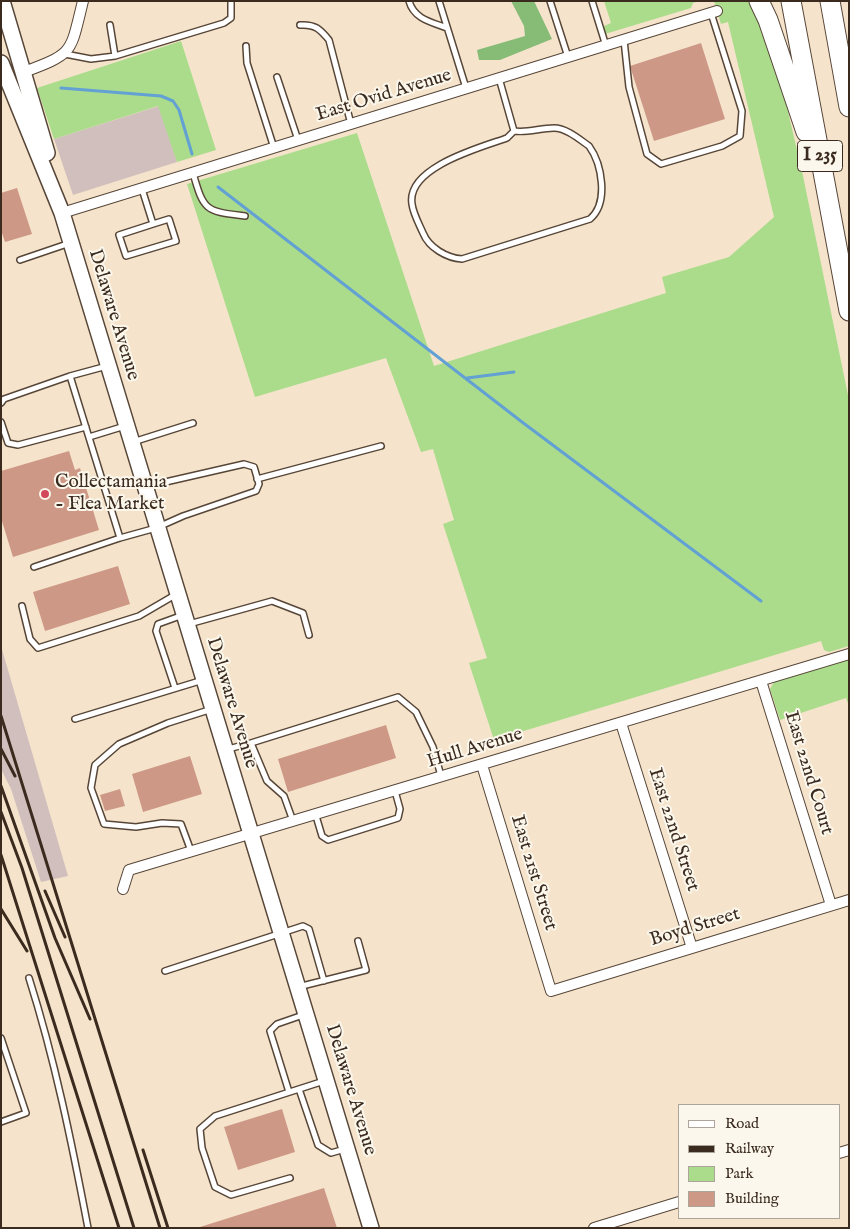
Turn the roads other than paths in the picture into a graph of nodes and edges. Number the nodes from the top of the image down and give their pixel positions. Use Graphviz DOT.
graph roads {
  1 [pos="2,1"];
  2 [pos="82,1"];
  3 [pos="232,1"];
  4 [pos="409,1"];
  5 [pos="438,1"];
  6 [pos="550,1"];
  7 [pos="592,1"];
  8 [pos="760,1"];
  9 [pos="791,1"];
  10 [pos="830,1"];
  11 [pos="714,12"];
  12 [pos="110,25"];
  13 [pos="300,25"];
  14 [pos="447,28"];
  15 [pos="624,40"];
  16 [pos="246,46"];
  17 [pos="606,46"];
  18 [pos="65,54"];
  19 [pos="115,56"];
  20 [pos="568,57"];
  21 [pos="1,63"];
  22 [pos="24,72"];
  23 [pos="278,77"];
  24 [pos="499,78"];
  25 [pos="466,89"];
  26 [pos="849,107"];
  27 [pos="351,124"];
  28 [pos="514,131"];
  29 [pos="298,141"];
  30 [pos="274,148"];
  31 [pos="193,173"];
  32 [pos="53,189"];
  33 [pos="142,189"];
  34 [pos="830,208"];
  35 [pos="62,214"];
  36 [pos="245,216"];
  37 [pos="153,224"];
  38 [pos="71,243"];
  39 [pos="20,260"];
  40 [pos="849,311"];
  41 [pos="107,366"];
  42 [pos="70,376"];
  43 [pos="1,403"];
  44 [pos="1,422"];
  45 [pos="193,423"];
  46 [pos="125,426"];
  47 [pos="86,427"];
  48 [pos="89,437"];
  49 [pos="130,443"];
  50 [pos="381,446"];
  51 [pos="257,479"];
  52 [pos="143,486"];
  53 [pos="156,528"];
  54 [pos="120,538"];
  55 [pos="34,566"];
  56 [pos="177,594"];
  57 [pos="22,606"];
  58 [pos="185,620"];
  59 [pos="309,635"];
  60 [pos="849,654"];
  61 [pos="203,680"];
  62 [pos="761,681"];
  63 [pos="175,688"];
  64 [pos="212,709"];
  65 [pos="75,719"];
  66 [pos="621,723"];
  67 [pos="251,744"];
  68 [pos="225,750"];
  69 [pos="482,765"];
  70 [pos="442,777"];
  71 [pos="395,792"];
  72 [pos="316,816"];
  73 [pos="294,822"];
  74 [pos="251,835"];
  75 [pos="192,852"];
  76 [pos="124,889"];
  77 [pos="849,900"];
  78 [pos="831,905"];
  79 [pos="281,932"];
  80 [pos="358,941"];
  81 [pos="692,948"];
  82 [pos="166,971"];
  83 [pos="29,978"];
  84 [pos="324,981"];
  85 [pos="298,987"];
  86 [pos="551,990"];
  87 [pos="306,1014"];
  88 [pos="1,1038"];
  89 [pos="326,1080"];
  90 [pos="299,1089"];
  91 [pos="289,1092"];
  92 [pos="1,1122"];
  93 [pos="347,1149"];
  94 [pos="290,1178"];
  95 [pos="678,1202"];
  96 [pos="88,1228"];
  97 [pos="371,1228"];
  98 [pos="594,1228"];
  1 -- 22 [label="main road, Delaware Avenue"];
  2 -- 18 [label="street"];
  3 -- 19 [label="lane"];
  4 -- 14 [label="lane"];
  5 -- 14 [label="lane"];
  6 -- 20 [label="lane"];
  7 -- 17 [label="lane"];
  8 -- 34 [label="highway"];
  9 -- 34 [label="highway, I 235"];
  10 -- 26 [label="highway"];
  11 -- 15 [label="street, East Ovid Avenue"];
  11 -- 15 [label="lane"];
  12 -- 19 [label="lane"];
  13 -- 27 [label="lane"];
  14 -- 25 [label="lane"];
  15 -- 17 [label="street, East Ovid Avenue"];
  16 -- 30 [label="lane"];
  17 -- 20 [label="street, East Ovid Avenue"];
  18 -- 19 [label="lane"];
  18 -- 22 [label="street"];
  20 -- 24 [label="street, East Ovid Avenue"];
  21 -- 32 [label="main road, Delaware Avenue"];
  22 -- 32 [label="main road, Delaware Avenue"];
  23 -- 29 [label="lane"];
  24 -- 25 [label="street, East Ovid Avenue"];
  24 -- 28 [label="lane"];
  25 -- 27 [label="street, East Ovid Avenue"];
  27 -- 29 [label="street, East Ovid Avenue"];
  28 -- 28 [label="lane"];
  29 -- 30 [label="street, East Ovid Avenue"];
  30 -- 31 [label="street, East Ovid Avenue"];
  31 -- 33 [label="street, East Ovid Avenue"];
  31 -- 36 [label="lane"];
  32 -- 35 [label="main road, Delaware Avenue"];
  33 -- 35 [label="street, East Ovid Avenue"];
  33 -- 37 [label="lane"];
  34 -- 40 [label="highway, I 235"];
  35 -- 38 [label="main road, Delaware Avenue"];
  37 -- 37 [label="lane"];
  38 -- 39 [label="lane"];
  38 -- 41 [label="main road, Delaware Avenue"];
  41 -- 42 [label="lane"];
  41 -- 46 [label="main road, Delaware Avenue"];
  42 -- 43 [label="lane"];
  42 -- 47 [label="lane"];
  44 -- 47 [label="lane"];
  45 -- 49 [label="lane"];
  46 -- 48 [label="lane"];
  46 -- 49 [label="main road, Delaware Avenue"];
  47 -- 48 [label="lane"];
  48 -- 54 [label="lane"];
  49 -- 52 [label="main road, Delaware Avenue"];
  50 -- 51 [label="lane"];
  51 -- 52 [label="lane"];
  51 -- 53 [label="lane"];
  52 -- 53 [label="main road, Delaware Avenue"];
  53 -- 54 [label="lane"];
  53 -- 56 [label="main road, Delaware Avenue"];
  54 -- 55 [label="lane"];
  56 -- 57 [label="lane"];
  56 -- 58 [label="main road, Delaware Avenue"];
  58 -- 59 [label="lane"];
  58 -- 61 [label="main road, Delaware Avenue"];
  58 -- 63 [label="lane"];
  60 -- 62 [label="street, Hull Avenue"];
  61 -- 63 [label="lane"];
  61 -- 64 [label="main road, Delaware Avenue"];
  62 -- 66 [label="street, Hull Avenue"];
  62 -- 78 [label="street, East 22nd Court"];
  63 -- 65 [label="lane"];
  64 -- 68 [label="main road, Delaware Avenue"];
  64 -- 75 [label="lane"];
  66 -- 69 [label="street, Hull Avenue"];
  66 -- 81 [label="street, East 22nd Street"];
  67 -- 68 [label="lane"];
  67 -- 70 [label="lane"];
  67 -- 73 [label="lane"];
  68 -- 74 [label="main road, Delaware Avenue"];
  69 -- 70 [label="street, Hull Avenue"];
  69 -- 86 [label="street, East 21st Street"];
  70 -- 71 [label="street, Hull Avenue"];
  71 -- 72 [label="street, Hull Avenue"];
  71 -- 72 [label="lane"];
  72 -- 73 [label="street, Hull Avenue"];
  73 -- 74 [label="street, Hull Avenue"];
  74 -- 75 [label="street, Hull Avenue"];
  74 -- 79 [label="main road, Delaware Avenue"];
  75 -- 76 [label="street, Hull Avenue"];
  77 -- 78 [label="street, Boyd Street"];
  78 -- 81 [label="street, Boyd Street"];
  79 -- 82 [label="lane"];
  79 -- 84 [label="lane"];
  79 -- 85 [label="main road, Delaware Avenue"];
  80 -- 84 [label="lane"];
  81 -- 86 [label="street, Boyd Street"];
  83 -- 96 [label="lane"];
  84 -- 85 [label="lane"];
  85 -- 87 [label="main road, Delaware Avenue"];
  87 -- 89 [label="main road, Delaware Avenue"];
  87 -- 91 [label="lane"];
  88 -- 92 [label="lane"];
  89 -- 90 [label="lane"];
  89 -- 93 [label="main road, Delaware Avenue"];
  90 -- 91 [label="lane"];
  90 -- 93 [label="lane"];
  91 -- 94 [label="lane"];
  93 -- 97 [label="main road, Delaware Avenue"];
  95 -- 98 [label="street"];
}
